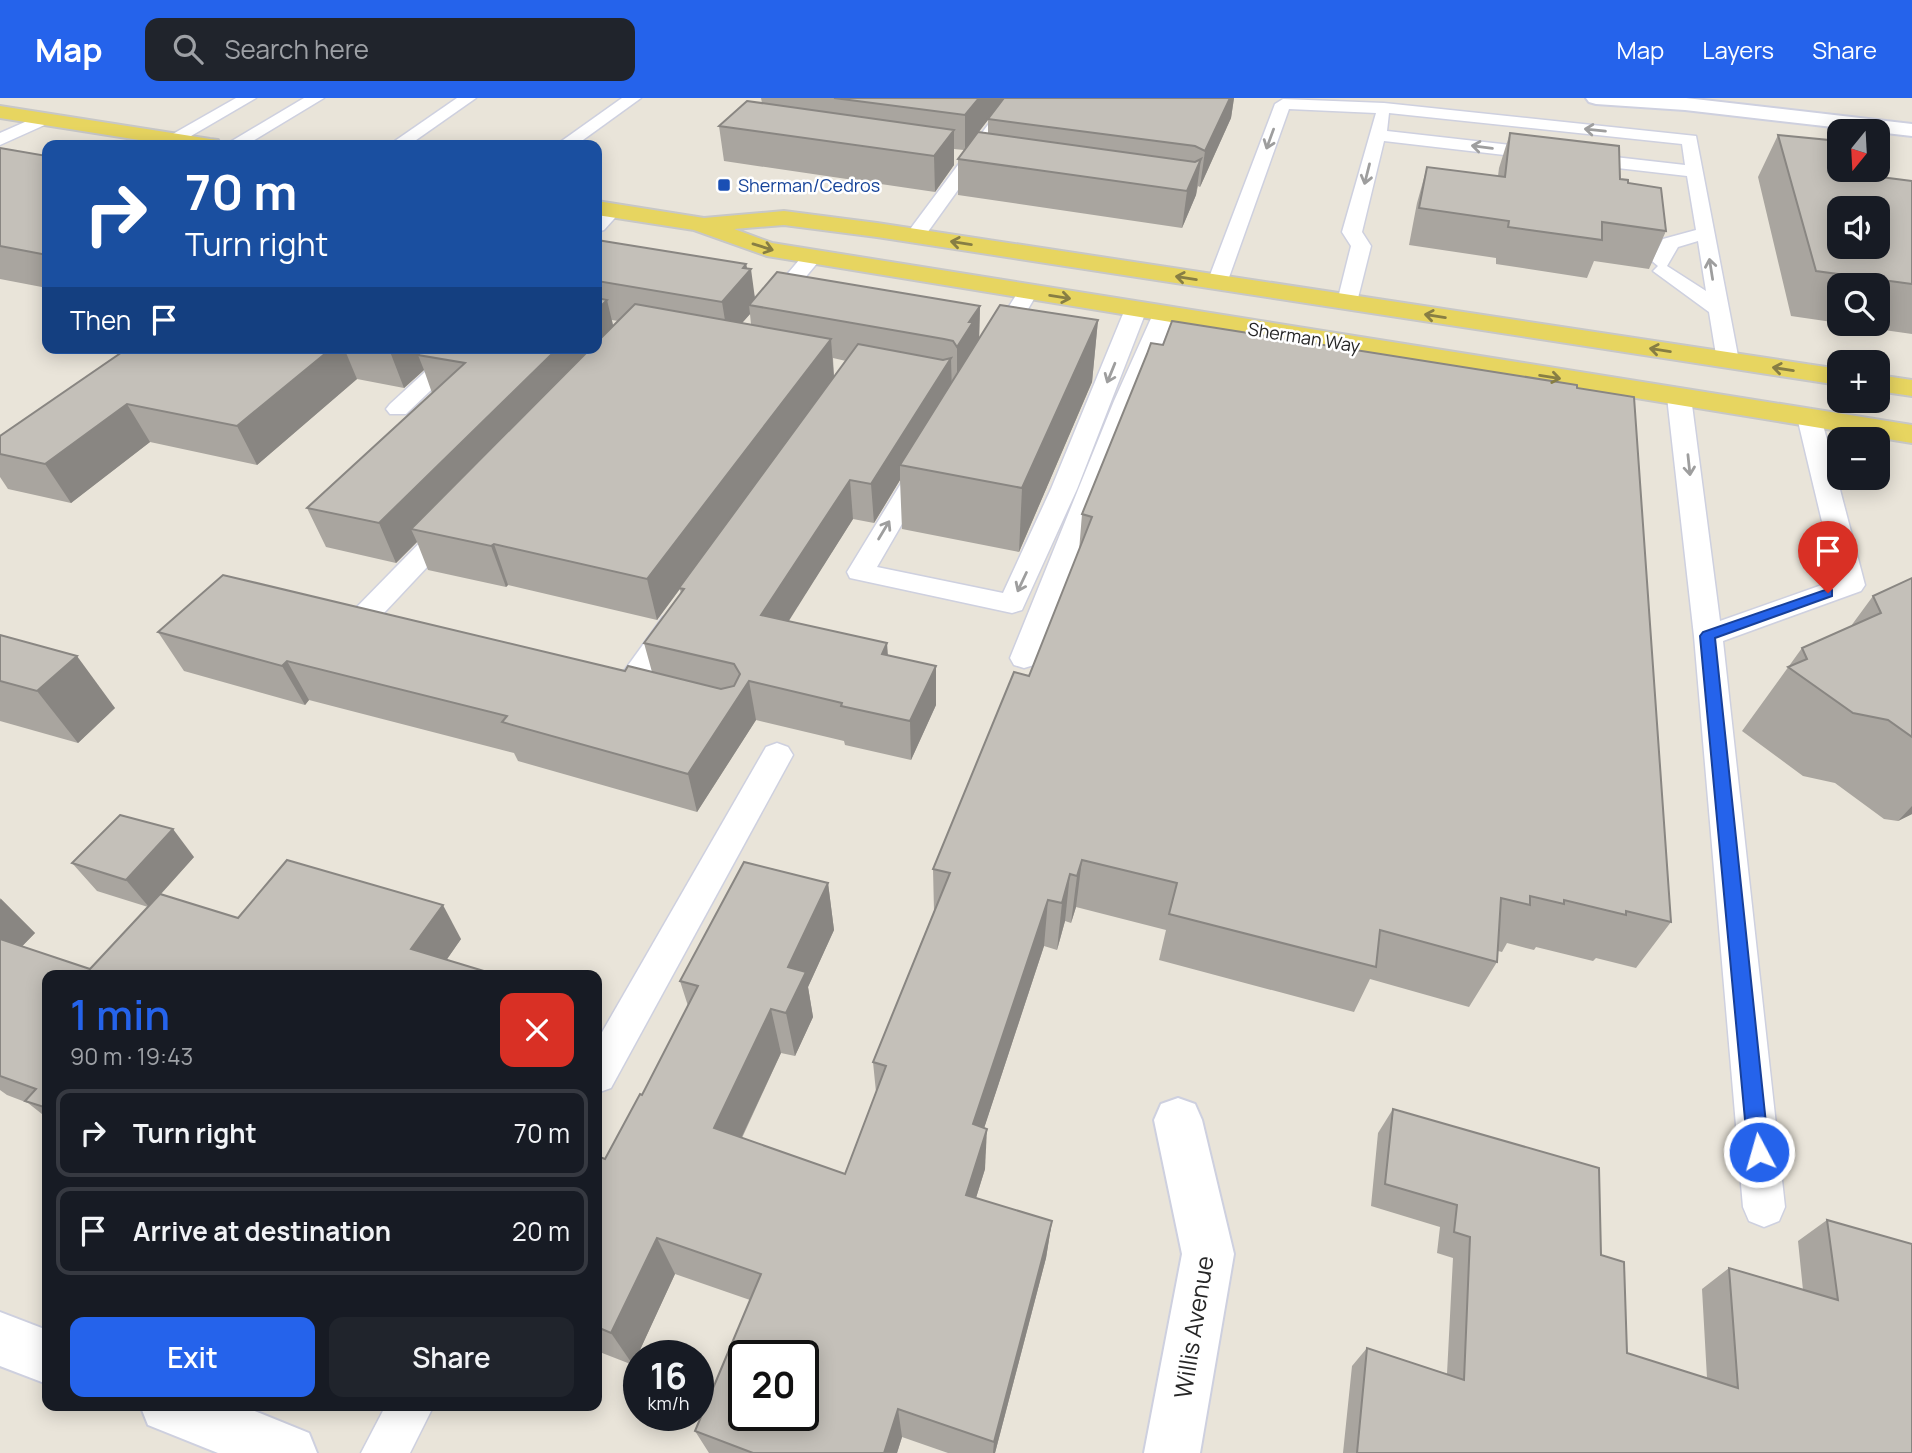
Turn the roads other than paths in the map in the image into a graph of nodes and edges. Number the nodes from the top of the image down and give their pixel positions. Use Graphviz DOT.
graph roads {
  1 [pos="247,98"];
  2 [pos="316,98"];
  3 [pos="468,98"];
  4 [pos="633,98"];
  5 [pos="1016,98"];
  6 [pos="1596,98"];
  7 [pos="1284,101"];
  8 [pos="1685,101"];
  9 [pos="1384,107"];
  10 [pos="0,112"];
  11 [pos="43,119"];
  12 [pos="1912,130"];
  13 [pos="1377,135"];
  14 [pos="173,139"];
  15 [pos="179,140"];
  16 [pos="243,140"];
  17 [pos="405,140"];
  18 [pos="572,140"];
  19 [pos="1690,140"];
  20 [pos="0,141"];
  21 [pos="944,156"];
  22 [pos="978,161"];
  23 [pos="1696,172"];
  24 [pos="602,215"];
  25 [pos="699,224"];
  26 [pos="1705,233"];
  27 [pos="915,236"];
  28 [pos="812,257"];
  29 [pos="1217,283"];
  30 [pos="1028,292"];
  31 [pos="1347,302"];
  32 [pos="1717,308"];
  33 [pos="1136,310"];
  34 [pos="1164,314"];
  35 [pos="757,322"];
  36 [pos="458,354"];
  37 [pos="1728,361"];
  38 [pos="982,368"];
  39 [pos="1827,375"];
  40 [pos="1890,385"];
  41 [pos="1912,388"];
  42 [pos="1679,397"];
  43 [pos="1735,406"];
  44 [pos="398,409"];
  45 [pos="1809,417"];
  46 [pos="1912,433"];
  47 [pos="932,452"];
  48 [pos="464,513"];
  49 [pos="691,599"];
  50 [pos="359,623"];
  51 [pos="1708,636"];
  52 [pos="1024,658"];
  53 [pos="626,689"];
  54 [pos="777,755"];
  55 [pos="602,1067"];
  56 [pos="1178,1120"];
  57 [pos="1764,1207"];
  58 [pos="0,1339"];
  59 [pos="42,1355"];
  60 [pos="183,1411"];
  61 [pos="408,1411"];
  62 [pos="289,1453"];
  63 [pos="384,1453"];
  64 [pos="1172,1453"];
  1 -- 14 [label="lane"];
  2 -- 16 [label="lane"];
  3 -- 17 [label="lane"];
  4 -- 18 [label="lane"];
  5 -- 22 [label="lane"];
  6 -- 8 [label="street"];
  7 -- 9 [label="lane"];
  7 -- 29 [label="lane, one-way"];
  8 -- 12 [label="street"];
  8 -- 19 [label="lane"];
  9 -- 13 [label="lane"];
  19 -- 9 [label="lane, one-way"];
  10 -- 11 [label="main road"];
  11 -- 14 [label="main road"];
  11 -- 20 [label="lane"];
  23 -- 13 [label="lane, one-way"];
  13 -- 31 [label="lane, one-way"];
  14 -- 15 [label="main road"];
  19 -- 23 [label="lane"];
  21 -- 22 [label="lane"];
  22 -- 27 [label="lane"];
  23 -- 26 [label="lane"];
  24 -- 25 [label="main road, Sherman Way"];
  25 -- 27 [label="main road, Sherman Way"];
  25 -- 28 [label="main road, Sherman Way, one-way"];
  32 -- 26 [label="lane, one-way"];
  26 -- 32 [label="lane"];
  29 -- 27 [label="main road, Sherman Way, one-way"];
  28 -- 30 [label="main road, Sherman Way"];
  28 -- 35 [label="lane"];
  29 -- 31 [label="main road, Sherman Way"];
  30 -- 33 [label="main road, Sherman Way, one-way"];
  30 -- 38 [label="lane"];
  37 -- 31 [label="main road, Sherman Way, one-way"];
  32 -- 37 [label="lane"];
  33 -- 34 [label="main road, Sherman Way"];
  33 -- 47 [label="lane, one-way"];
  34 -- 42 [label="main road, Sherman Way, one-way"];
  34 -- 52 [label="lane"];
  36 -- 44 [label="lane"];
  39 -- 37 [label="main road, Sherman Way, one-way"];
  37 -- 43 [label="main road"];
  40 -- 41 [label="main road"];
  42 -- 43 [label="main road, Sherman Way"];
  42 -- 51 [label="lane, one-way"];
  43 -- 45 [label="main road, Sherman Way"];
  45 -- 46 [label="main road, Sherman Way"];
  45 -- 51 [label="lane"];
  48 -- 50 [label="lane"];
  49 -- 53 [label="lane"];
  51 -- 57 [label="lane"];
  54 -- 55 [label="lane"];
  56 -- 64 [label="street, Willis Avenue"];
  58 -- 59 [label="street"];
  60 -- 62 [label="street"];
  61 -- 63 [label="lane"];
}
